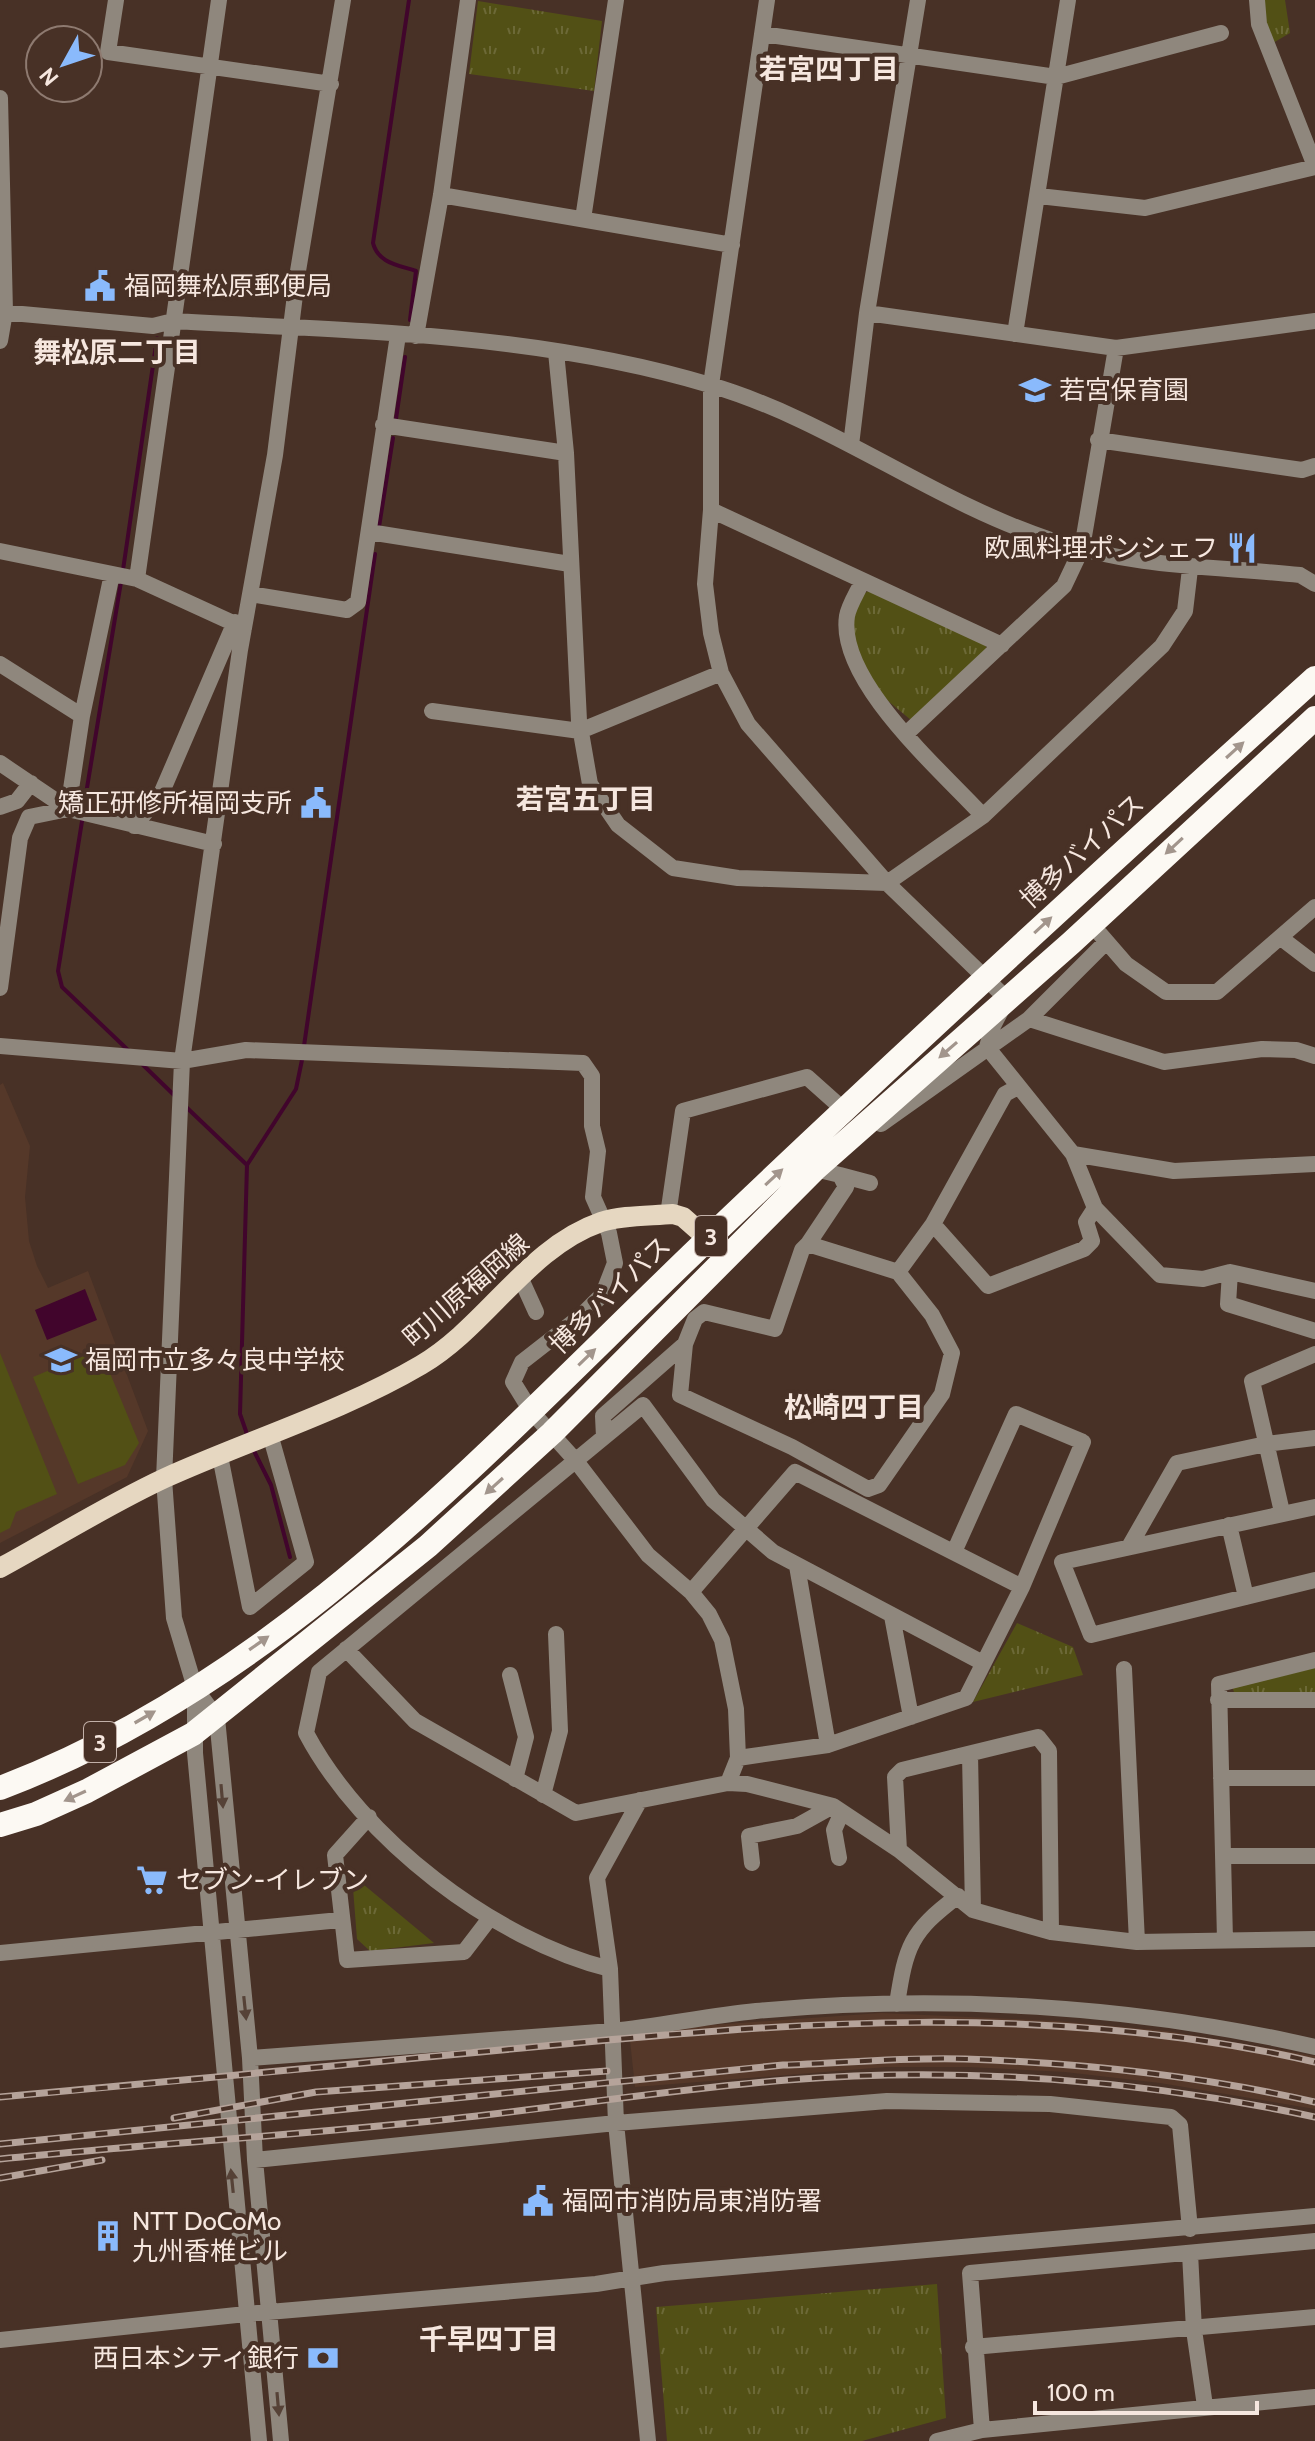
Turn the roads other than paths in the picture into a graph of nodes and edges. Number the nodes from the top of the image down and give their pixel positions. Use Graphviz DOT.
graph roads {
  1 [pos="116,0"];
  2 [pos="219,0"];
  3 [pos="343,0"];
  4 [pos="468,0"];
  5 [pos="616,0"];
  6 [pos="767,0"];
  7 [pos="918,0"];
  8 [pos="1068,0"];
  9 [pos="1257,0"];
  10 [pos="1221,33"];
  11 [pos="762,34"];
  12 [pos="909,56"];
  13 [pos="209,67"];
  14 [pos="1056,77"];
  15 [pos="331,84"];
  16 [pos="1,101"];
  17 [pos="1315,166"];
  18 [pos="441,195"];
  19 [pos="1039,196"];
  20 [pos="1,197"];
  21 [pos="583,219"];
  22 [pos="732,245"];
  23 [pos="2,305"];
  24 [pos="867,313"];
  25 [pos="173,321"];
  26 [pos="1315,321"];
  27 [pos="291,328"];
  28 [pos="1015,334"];
  29 [pos="398,335"];
  30 [pos="416,336"];
  31 [pos="0,341"];
  32 [pos="1116,348"];
  33 [pos="556,352"];
  34 [pos="711,385"];
  35 [pos="383,425"];
  36 [pos="1098,440"];
  37 [pos="851,445"];
  38 [pos="566,453"];
  39 [pos="1315,466"];
  40 [pos="711,510"];
  41 [pos="369,532"];
  42 [pos="1082,548"];
  43 [pos="0,551"];
  44 [pos="570,564"];
  45 [pos="1190,569"];
  46 [pos="112,574"];
  47 [pos="137,579"];
  48 [pos="862,582"];
  49 [pos="1315,584"];
  50 [pos="250,594"];
  51 [pos="239,625"];
  52 [pos="1002,645"];
  53 [pos="0,664"];
  54 [pos="721,673"];
  55 [pos="1315,678"];
  56 [pos="432,711"];
  57 [pos="82,716"];
  58 [pos="1315,718"];
  59 [pos="580,731"];
  60 [pos="907,733"];
  61 [pos="0,763"];
  62 [pos="31,783"];
  63 [pos="0,807"];
  64 [pos="68,809"];
  65 [pos="983,816"];
  66 [pos="134,826"];
  67 [pos="214,844"];
  68 [pos="887,883"];
  69 [pos="1315,907"];
  70 [pos="1099,933"];
  71 [pos="1281,938"];
  72 [pos="1315,964"];
  73 [pos="986,978"];
  74 [pos="0,988"];
  75 [pos="1007,999"];
  76 [pos="1029,1019"];
  77 [pos="0,1046"];
  78 [pos="987,1047"];
  79 [pos="1315,1056"];
  80 [pos="182,1061"];
  81 [pos="1018,1087"];
  82 [pos="844,1110"];
  83 [pos="881,1124"];
  84 [pos="1073,1154"];
  85 [pos="1315,1164"];
  86 [pos="815,1169"];
  87 [pos="840,1175"];
  88 [pos="870,1183"];
  89 [pos="1095,1208"];
  90 [pos="668,1215"];
  91 [pos="603,1221"];
  92 [pos="933,1224"];
  93 [pos="708,1239"];
  94 [pos="808,1244"];
  95 [pos="898,1272"];
  96 [pos="1230,1272"];
  97 [pos="521,1279"];
  98 [pos="1315,1291"];
  99 [pos="536,1312"];
  100 [pos="1315,1331"];
  101 [pos="685,1344"];
  102 [pos="1315,1354"];
  103 [pos="531,1411"];
  104 [pos="552,1433"];
  105 [pos="270,1434"];
  106 [pos="604,1437"];
  107 [pos="1315,1438"];
  108 [pos="1266,1444"];
  109 [pos="220,1456"];
  110 [pos="576,1461"];
  111 [pos="164,1479"];
  112 [pos="1315,1507"];
  113 [pos="1282,1512"];
  114 [pos="1229,1525"];
  115 [pos="746,1528"];
  116 [pos="1038,1547"];
  117 [pos="1129,1547"];
  118 [pos="954,1552"];
  119 [pos="1062,1562"];
  120 [pos="797,1566"];
  121 [pos="0,1568"];
  122 [pos="1315,1580"];
  123 [pos="1022,1587"];
  124 [pos="691,1592"];
  125 [pos="1246,1597"];
  126 [pos="892,1616"];
  127 [pos="556,1634"];
  128 [pos="346,1649"];
  129 [pos="1315,1660"];
  130 [pos="983,1663"];
  131 [pos="1124,1669"];
  132 [pos="510,1675"];
  133 [pos="195,1688"];
  134 [pos="1218,1700"];
  135 [pos="1315,1700"];
  136 [pos="911,1717"];
  137 [pos="217,1718"];
  138 [pos="193,1734"];
  139 [pos="828,1745"];
  140 [pos="970,1754"];
  141 [pos="738,1758"];
  142 [pos="1221,1778"];
  143 [pos="1315,1778"];
  144 [pos="515,1779"];
  145 [pos="728,1783"];
  146 [pos="0,1788"];
  147 [pos="543,1795"];
  148 [pos="640,1800"];
  149 [pos="838,1809"];
  150 [pos="369,1817"];
  151 [pos="0,1825"];
  152 [pos="899,1850"];
  153 [pos="1224,1856"];
  154 [pos="1315,1856"];
  155 [pos="839,1858"];
  156 [pos="752,1863"];
  157 [pos="958,1896"];
  158 [pos="973,1910"];
  159 [pos="490,1918"];
  160 [pos="340,1920"];
  161 [pos="238,1930"];
  162 [pos="1051,1932"];
  163 [pos="212,1933"];
  164 [pos="1315,1939"];
  165 [pos="1225,1940"];
  166 [pos="1137,1942"];
  167 [pos="0,1953"];
  168 [pos="610,1969"];
  169 [pos="897,2004"];
  170 [pos="615,2030"];
  171 [pos="1315,2047"];
  172 [pos="250,2058"];
  173 [pos="616,2123"];
  174 [pos="255,2160"];
  175 [pos="1315,2216"];
  176 [pos="1190,2229"];
  177 [pos="1315,2241"];
  178 [pos="1190,2253"];
  179 [pos="634,2278"];
  180 [pos="270,2312"];
  181 [pos="246,2314"];
  182 [pos="1315,2317"];
  183 [pos="1194,2330"];
  184 [pos="0,2340"];
  185 [pos="973,2347"];
  186 [pos="1315,2397"];
  187 [pos="1205,2406"];
  188 [pos="982,2430"];
  189 [pos="259,2441"];
  190 [pos="281,2441"];
  191 [pos="648,2441"];
  192 [pos="937,2441"];
  1 -- 13 [label="street"];
  2 -- 13 [label="street"];
  3 -- 15 [label="street"];
  4 -- 18 [label="street"];
  5 -- 21 [label="street"];
  6 -- 11 [label="street"];
  7 -- 12 [label="street"];
  8 -- 14 [label="street"];
  9 -- 17 [label="street"];
  10 -- 14 [label="street"];
  11 -- 12 [label="street"];
  11 -- 22 [label="street"];
  12 -- 14 [label="street"];
  12 -- 24 [label="street"];
  13 -- 15 [label="street"];
  13 -- 25 [label="street"];
  14 -- 19 [label="street"];
  15 -- 27 [label="street"];
  16 -- 20 [label="street"];
  17 -- 19 [label="street"];
  18 -- 21 [label="street"];
  18 -- 30 [label="street"];
  19 -- 28 [label="street"];
  20 -- 23 [label="street"];
  21 -- 22 [label="street"];
  22 -- 34 [label="street"];
  23 -- 25 [label="street"];
  23 -- 31 [label="street"];
  24 -- 28 [label="street"];
  24 -- 37 [label="street"];
  25 -- 27 [label="street"];
  25 -- 47 [label="street"];
  26 -- 32 [label="street"];
  27 -- 29 [label="street"];
  27 -- 50 [label="street"];
  28 -- 32 [label="street"];
  29 -- 30 [label="street"];
  29 -- 35 [label="street"];
  30 -- 33 [label="street"];
  32 -- 36 [label="street"];
  33 -- 34 [label="street"];
  33 -- 38 [label="street"];
  34 -- 37 [label="street"];
  34 -- 40 [label="street"];
  35 -- 38 [label="street"];
  35 -- 41 [label="street"];
  36 -- 39 [label="street"];
  36 -- 42 [label="street"];
  37 -- 42 [label="street"];
  38 -- 44 [label="street"];
  40 -- 48 [label="street"];
  40 -- 54 [label="street"];
  41 -- 44 [label="street"];
  41 -- 50 [label="street"];
  42 -- 45 [label="street"];
  42 -- 52 [label="street"];
  43 -- 46 [label="street"];
  44 -- 59 [label="street"];
  45 -- 49 [label="street"];
  45 -- 65 [label="street"];
  46 -- 47 [label="street"];
  46 -- 57 [label="street"];
  47 -- 51 [label="street"];
  48 -- 52 [label="street"];
  48 -- 60 [label="street"];
  50 -- 51 [label="street"];
  51 -- 66 [label="street"];
  51 -- 67 [label="street"];
  52 -- 60 [label="street"];
  53 -- 57 [label="street"];
  54 -- 59 [label="street"];
  54 -- 68 [label="street"];
  73 -- 55 [label="highway, 博多バイパス / 3, one-way"];
  56 -- 59 [label="street"];
  57 -- 64 [label="street"];
  58 -- 70 [label="highway, 博多バイパス / 3, one-way"];
  59 -- 68 [label="street"];
  60 -- 65 [label="street"];
  61 -- 62 [label="street"];
  62 -- 63 [label="street"];
  62 -- 64 [label="street"];
  64 -- 66 [label="street"];
  64 -- 74 [label="street"];
  65 -- 68 [label="street"];
  66 -- 67 [label="street"];
  67 -- 80 [label="street"];
  68 -- 73 [label="street"];
  69 -- 71 [label="street"];
  70 -- 71 [label="street"];
  70 -- 75 [label="highway, 博多バイパス / 3"];
  70 -- 76 [label="street"];
  71 -- 72 [label="street"];
  73 -- 75 [label="street"];
  73 -- 82 [label="highway, 博多バイパス / 3"];
  75 -- 78 [label="street"];
  75 -- 86 [label="highway, 博多バイパス / 3, one-way"];
  76 -- 78 [label="street"];
  76 -- 79 [label="street"];
  77 -- 80 [label="street"];
  78 -- 81 [label="street"];
  78 -- 83 [label="street"];
  80 -- 91 [label="street"];
  80 -- 111 [label="street"];
  81 -- 84 [label="street"];
  81 -- 92 [label="street"];
  82 -- 90 [label="street"];
  93 -- 82 [label="highway, 博多バイパス / 3, one-way"];
  84 -- 85 [label="street"];
  84 -- 89 [label="street"];
  86 -- 87 [label="street"];
  86 -- 104 [label="highway, 博多バイパス / 3"];
  87 -- 88 [label="street"];
  87 -- 94 [label="street"];
  89 -- 92 [label="street"];
  89 -- 96 [label="street"];
  90 -- 91 [label="main road, 町川原福岡線"];
  90 -- 93 [label="main road"];
  91 -- 97 [label="main road, 町川原福岡線"];
  91 -- 103 [label="street"];
  92 -- 95 [label="street"];
  103 -- 93 [label="highway, 博多バイパス / 3, one-way"];
  94 -- 95 [label="street"];
  94 -- 101 [label="street"];
  95 -- 101 [label="street"];
  96 -- 98 [label="street"];
  96 -- 100 [label="street"];
  97 -- 99 [label="street"];
  97 -- 105 [label="main road, 町川原福岡線"];
  101 -- 106 [label="street"];
  102 -- 108 [label="street"];
  103 -- 104 [label="street"];
  133 -- 103 [label="highway, 博多バイパス / 3, one-way"];
  104 -- 110 [label="street"];
  104 -- 137 [label="highway, 博多バイパス / 3, one-way"];
  105 -- 109 [label="main road, 町川原福岡線"];
  105 -- 109 [label="street"];
  106 -- 110 [label="street"];
  106 -- 115 [label="street"];
  107 -- 108 [label="street"];
  108 -- 113 [label="street"];
  108 -- 117 [label="street"];
  109 -- 111 [label="main road, 町川原福岡線"];
  110 -- 124 [label="street"];
  110 -- 128 [label="street"];
  111 -- 121 [label="main road, 町川原福岡線"];
  111 -- 133 [label="street"];
  112 -- 113 [label="street"];
  113 -- 114 [label="street"];
  114 -- 117 [label="street"];
  114 -- 125 [label="street"];
  115 -- 118 [label="street"];
  115 -- 120 [label="street"];
  115 -- 124 [label="street"];
  116 -- 118 [label="street"];
  116 -- 119 [label="street"];
  116 -- 123 [label="street"];
  117 -- 119 [label="street"];
  118 -- 123 [label="street"];
  119 -- 125 [label="street"];
  120 -- 126 [label="street"];
  120 -- 139 [label="street"];
  122 -- 125 [label="street"];
  123 -- 130 [label="street"];
  124 -- 141 [label="street"];
  126 -- 130 [label="street"];
  126 -- 136 [label="street"];
  127 -- 147 [label="street"];
  128 -- 144 [label="street"];
  128 -- 150 [label="street"];
  129 -- 134 [label="street"];
  130 -- 136 [label="street"];
  131 -- 166 [label="street"];
  132 -- 144 [label="street"];
  133 -- 137 [label="street"];
  133 -- 138 [label="street"];
  146 -- 133 [label="highway, 博多バイパス / 3, one-way"];
  134 -- 135 [label="street"];
  134 -- 142 [label="street"];
  136 -- 139 [label="street"];
  137 -- 138 [label="highway, 博多バイパス / 3"];
  137 -- 161 [label="street, one-way"];
  138 -- 151 [label="highway, 博多バイパス / 3, one-way"];
  138 -- 163 [label="street"];
  139 -- 141 [label="street"];
  140 -- 152 [label="street"];
  140 -- 158 [label="street"];
  140 -- 162 [label="street"];
  141 -- 145 [label="street"];
  142 -- 143 [label="street"];
  142 -- 153 [label="street"];
  144 -- 147 [label="street"];
  145 -- 148 [label="street"];
  145 -- 149 [label="street"];
  147 -- 148 [label="street"];
  148 -- 168 [label="street"];
  149 -- 152 [label="street"];
  149 -- 155 [label="street"];
  149 -- 156 [label="street"];
  150 -- 159 [label="street"];
  150 -- 160 [label="street"];
  152 -- 157 [label="street"];
  153 -- 154 [label="street"];
  153 -- 165 [label="street"];
  157 -- 158 [label="street"];
  157 -- 169 [label="street"];
  158 -- 162 [label="street"];
  159 -- 160 [label="street"];
  159 -- 168 [label="street"];
  160 -- 161 [label="street"];
  161 -- 163 [label="street"];
  161 -- 172 [label="street, one-way"];
  162 -- 166 [label="street"];
  163 -- 167 [label="street"];
  181 -- 163 [label="street, one-way"];
  164 -- 165 [label="street"];
  165 -- 166 [label="street"];
  168 -- 170 [label="street"];
  169 -- 170 [label="street"];
  169 -- 171 [label="street"];
  170 -- 172 [label="street"];
  170 -- 173 [label="street"];
  172 -- 174 [label="street"];
  173 -- 174 [label="street"];
  173 -- 176 [label="street"];
  173 -- 179 [label="street"];
  174 -- 180 [label="street"];
  175 -- 176 [label="street"];
  176 -- 179 [label="street"];
  177 -- 178 [label="street"];
  178 -- 183 [label="street"];
  178 -- 185 [label="street"];
  179 -- 180 [label="street"];
  179 -- 191 [label="street"];
  180 -- 181 [label="street"];
  180 -- 190 [label="street, one-way"];
  181 -- 184 [label="street"];
  181 -- 189 [label="street"];
  182 -- 183 [label="street"];
  183 -- 185 [label="street"];
  183 -- 187 [label="street"];
  185 -- 188 [label="street"];
  186 -- 187 [label="street"];
  187 -- 188 [label="street"];
  188 -- 192 [label="street"];
}
